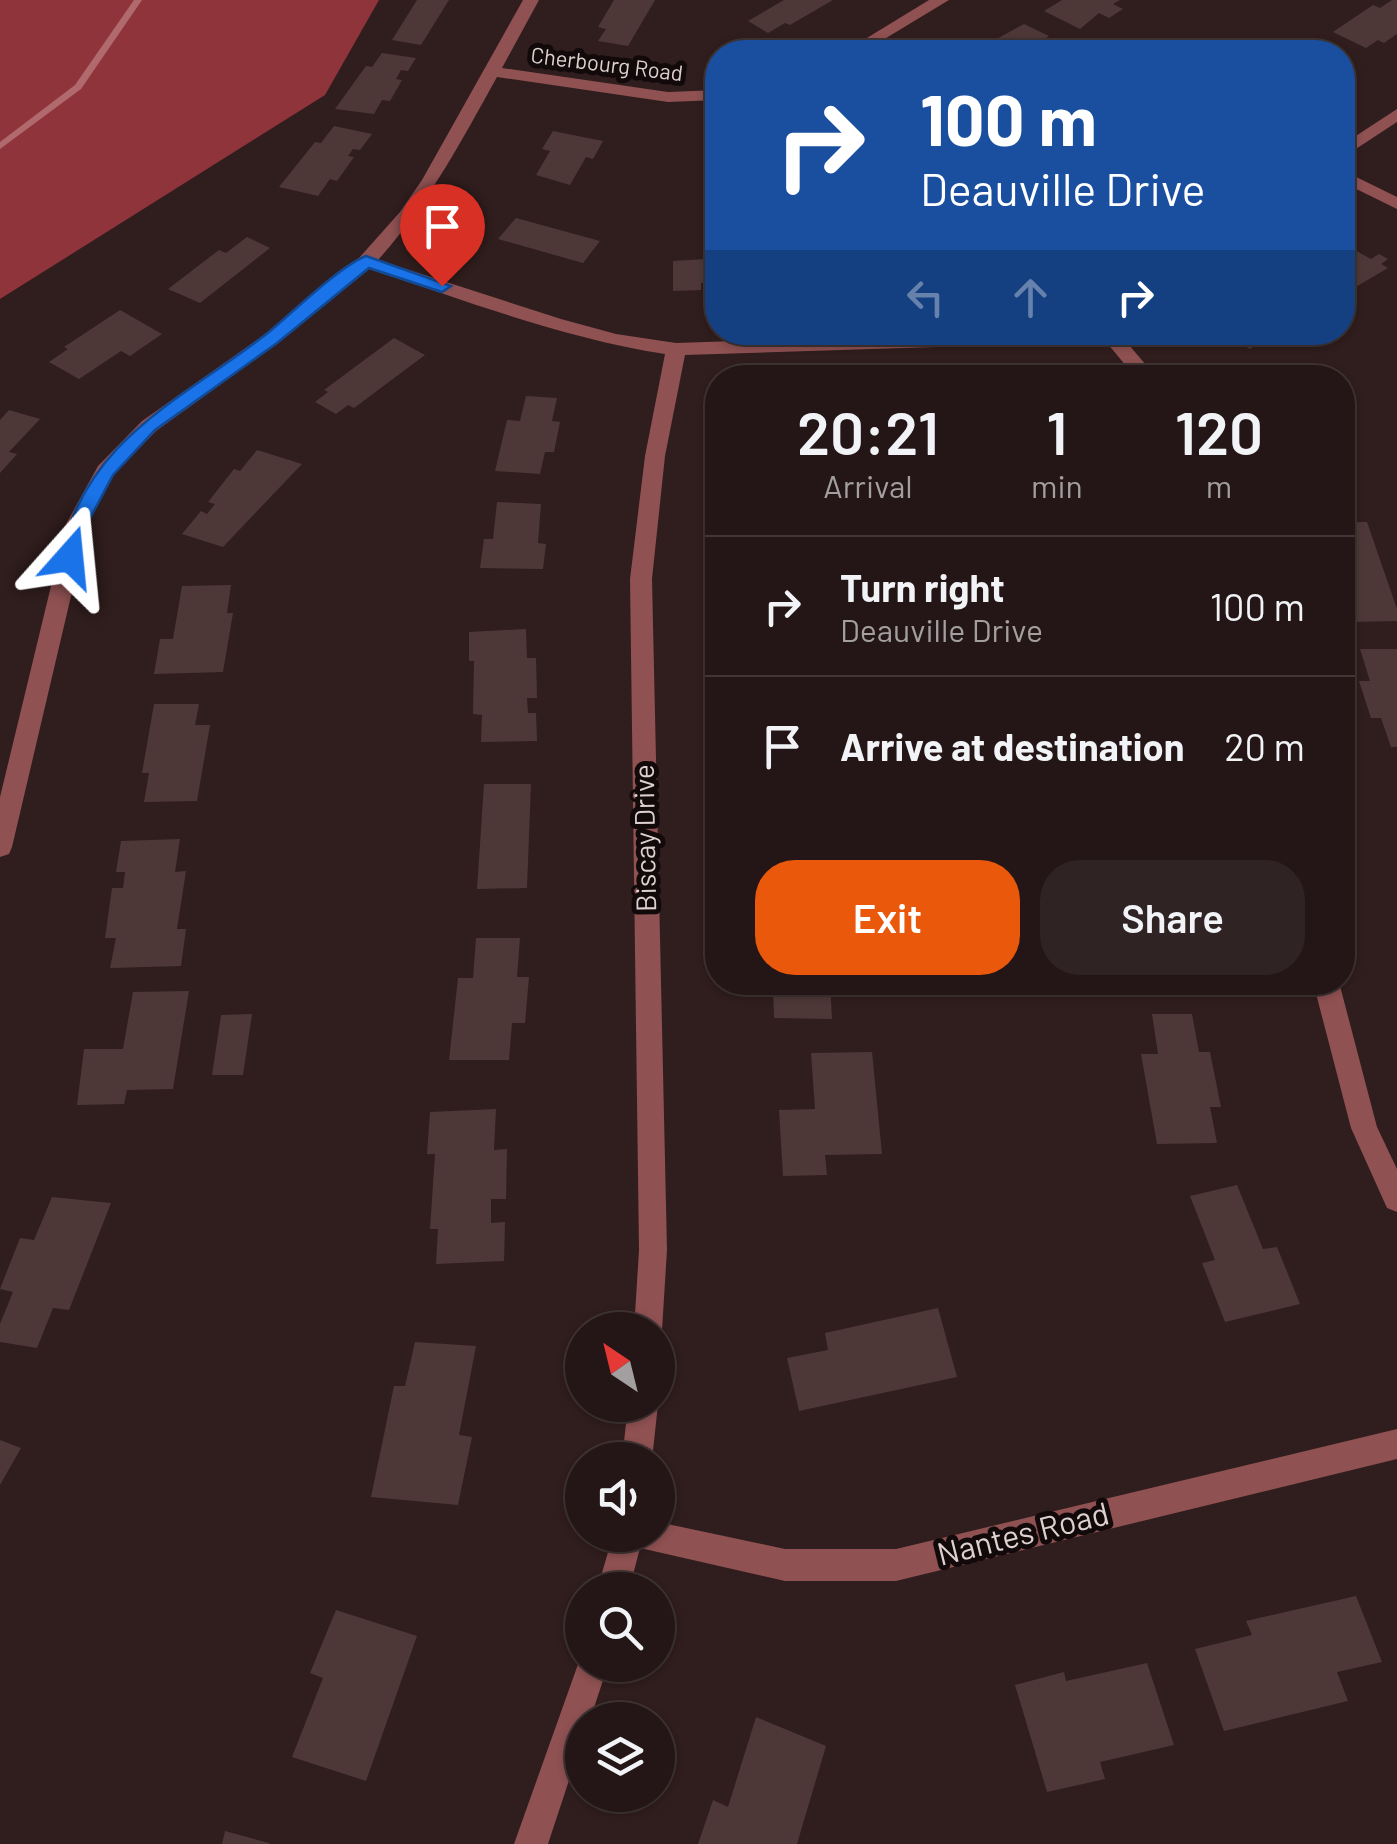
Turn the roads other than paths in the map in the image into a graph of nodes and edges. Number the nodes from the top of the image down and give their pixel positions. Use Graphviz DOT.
graph roads {
  1 [pos="530,0"];
  2 [pos="941,0"];
  3 [pos="873,40"];
  4 [pos="491,71"];
  5 [pos="705,95"];
  6 [pos="1397,114"];
  7 [pos="1355,144"];
  8 [pos="1355,182"];
  9 [pos="1397,204"];
  10 [pos="366,262"];
  11 [pos="805,345"];
  12 [pos="1118,345"];
  13 [pos="676,349"];
  14 [pos="1136,365"];
  15 [pos="0,847"];
  16 [pos="1329,995"];
  17 [pos="1397,1199"];
  18 [pos="649,1312"];
  19 [pos="1397,1444"];
  20 [pos="675,1541"];
  21 [pos="586,1682"];
  22 [pos="530,1844"];
  1 -- 4 [label="street"];
  2 -- 3 [label="street"];
  4 -- 5 [label="street, Cherbourg Road"];
  4 -- 10 [label="street"];
  6 -- 7 [label="street"];
  8 -- 9 [label="street"];
  10 -- 13 [label="street"];
  10 -- 15 [label="street"];
  11 -- 13 [label="street"];
  12 -- 14 [label="street"];
  13 -- 18 [label="street, Biscay Drive"];
  16 -- 17 [label="street"];
  19 -- 20 [label="street, Nantes Road"];
  21 -- 22 [label="street"];
}
